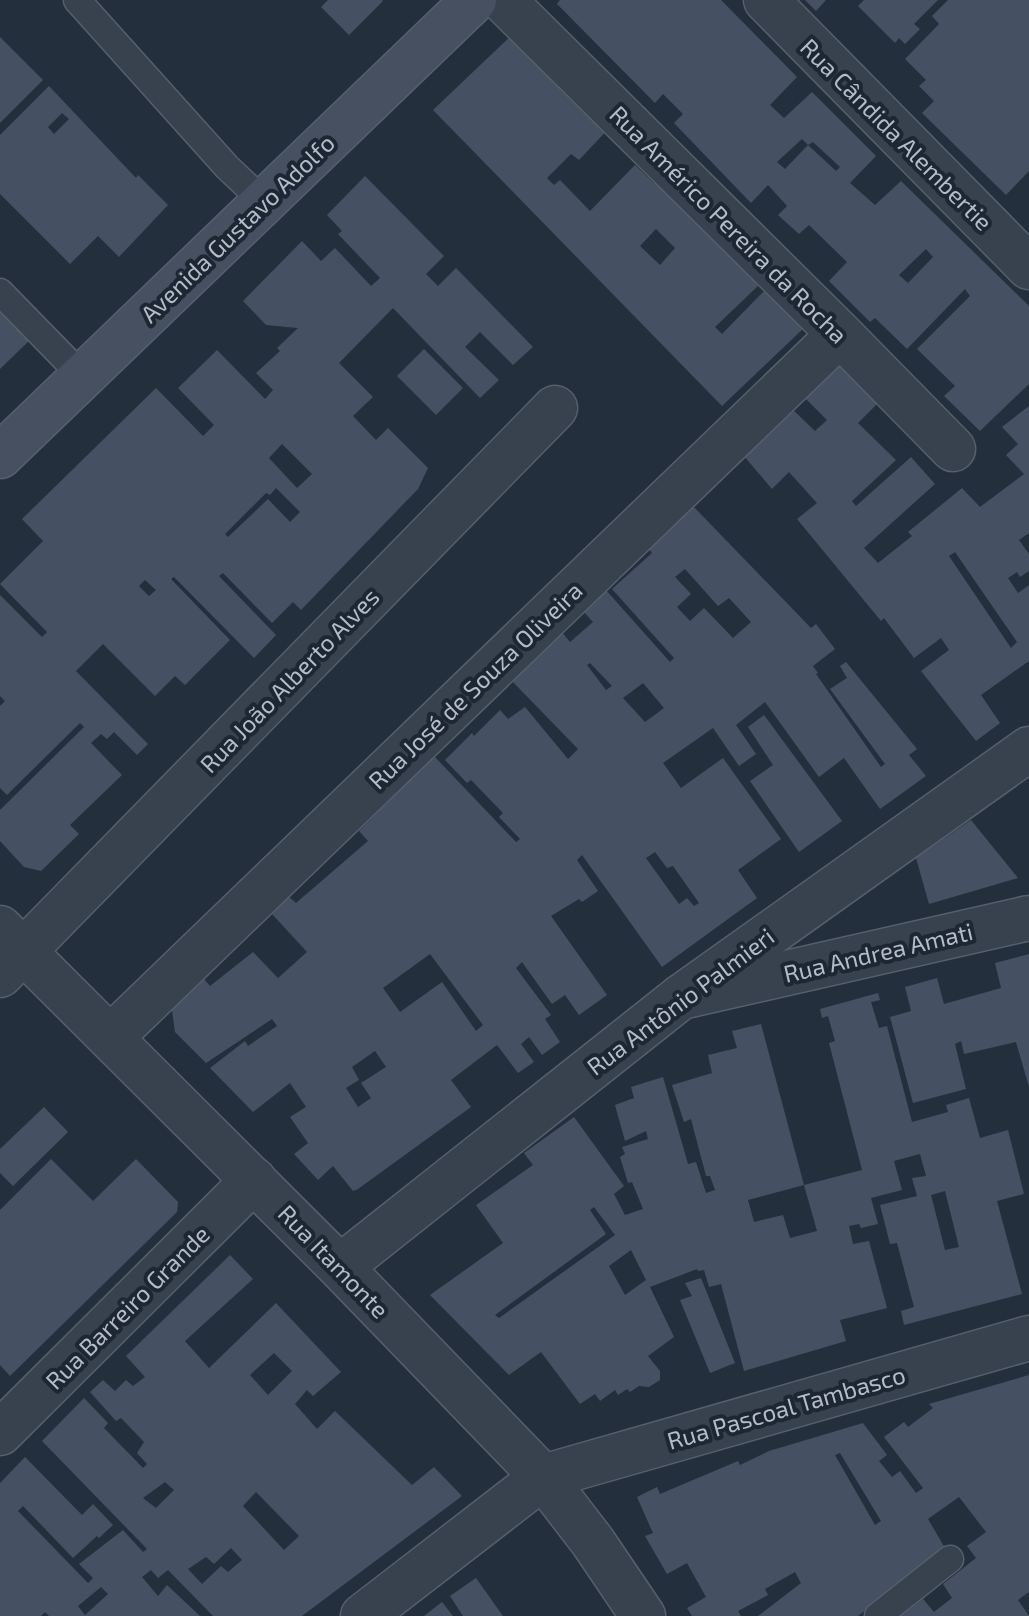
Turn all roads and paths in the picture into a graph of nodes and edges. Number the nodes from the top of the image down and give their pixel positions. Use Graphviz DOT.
graph roads {
  1 [pos="77,0"];
  2 [pos="474,0"];
  3 [pos="503,0"];
  4 [pos="766,0"];
  5 [pos="264,202"];
  6 [pos="1029,267"];
  7 [pos="0,292"];
  8 [pos="840,334"];
  9 [pos="82,376"];
  10 [pos="555,408"];
  11 [pos="953,449"];
  12 [pos="0,456"];
  13 [pos="1029,749"];
  14 [pos="1029,918"];
  15 [pos="8,951"];
  16 [pos="681,997"];
  17 [pos="111,1037"];
  18 [pos="254,1180"];
  19 [pos="340,1267"];
  20 [pos="1029,1338"];
  21 [pos="0,1433"];
  22 [pos="543,1477"];
  23 [pos="950,1559"];
  24 [pos="363,1616"];
  25 [pos="643,1616"];
  26 [pos="878,1616"];
  1 -- 5 [label="lane"];
  2 -- 5 [label="main road, Avenida Gustavo Adolfo"];
  3 -- 8 [label="street, Rua Américo Pereira da Rocha"];
  4 -- 6 [label="street, Rua Cândida Alembertie"];
  5 -- 9 [label="main road, Avenida Gustavo Adolfo"];
  7 -- 9 [label="lane"];
  8 -- 11 [label="street, Rua Américo Pereira da Rocha"];
  8 -- 17 [label="street, Rua José de Souza Oliveira"];
  9 -- 12 [label="main road, Avenida Gustavo Adolfo"];
  10 -- 15 [label="street, Rua João Alberto Alves"];
  13 -- 16 [label="street, Rua Antônio Palmieri"];
  14 -- 16 [label="street, Rua Andrea Amati"];
  15 -- 17 [label="street, Rua Itamonte"];
  16 -- 19 [label="street, Rua Antônio Palmieri"];
  17 -- 18 [label="street, Rua Itamonte"];
  18 -- 19 [label="street, Rua Itamonte"];
  18 -- 21 [label="street, Rua Barreiro Grande"];
  19 -- 22 [label="street, Rua Itamonte"];
  20 -- 22 [label="street, Rua Pascoal Tambasco"];
  22 -- 24 [label="street"];
  22 -- 25 [label="street, Rua Itamonte"];
  23 -- 26 [label="lane"];
}
